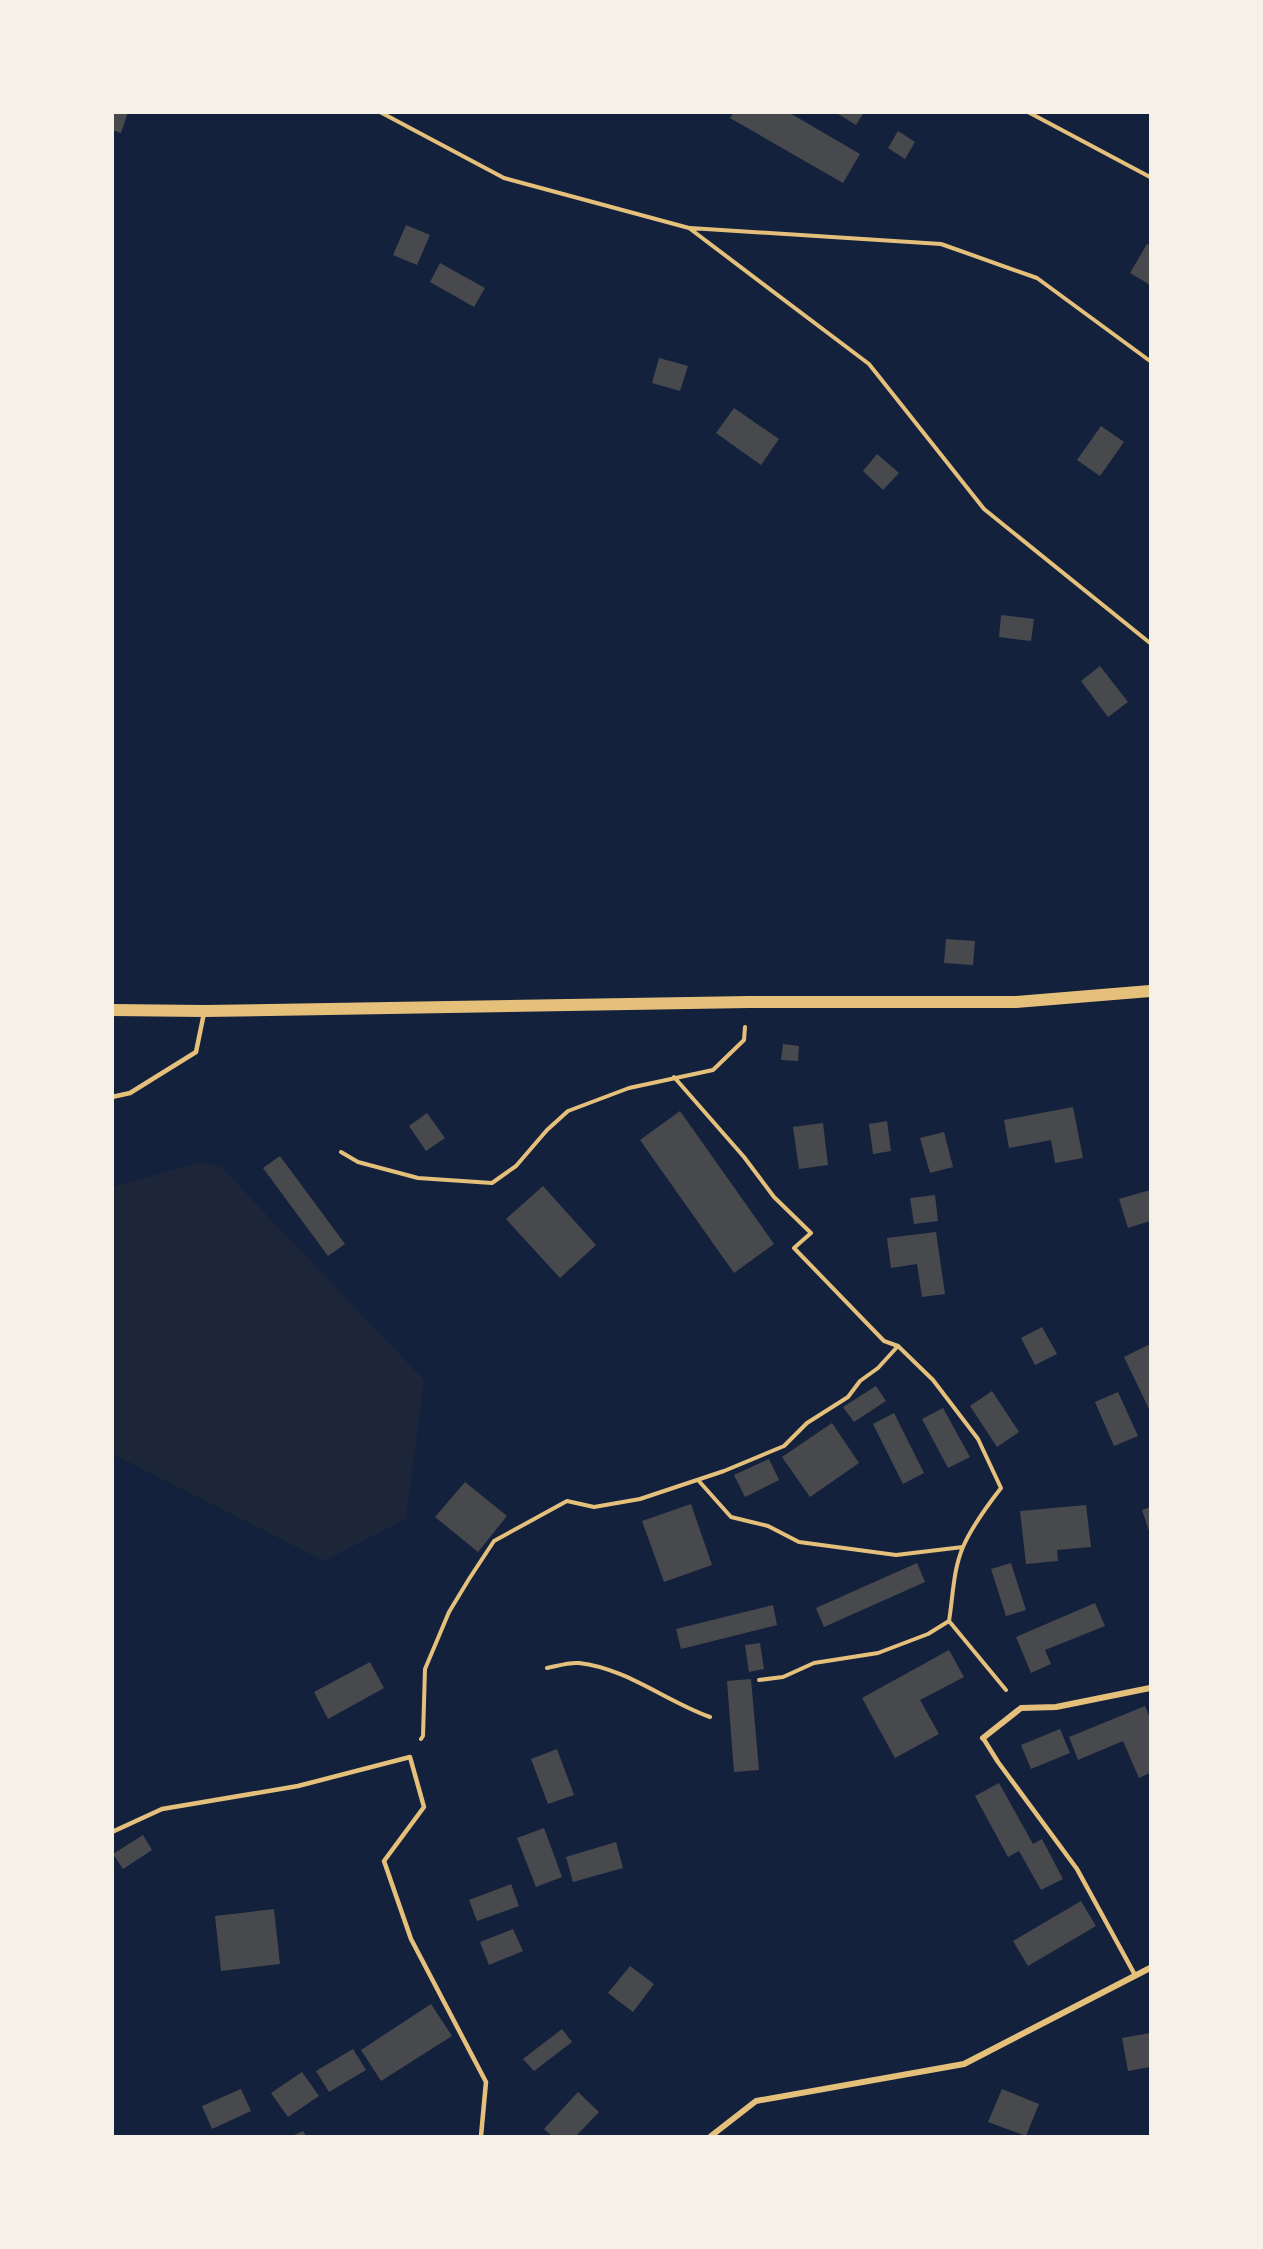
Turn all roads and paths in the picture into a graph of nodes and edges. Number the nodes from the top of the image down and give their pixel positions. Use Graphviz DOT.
graph roads {
  1 [pos="380,112"];
  2 [pos="1028,112"];
  3 [pos="1150,177"];
  4 [pos="689,228"];
  5 [pos="1150,361"];
  6 [pos="1150,643"];
  7 [pos="1150,991"];
  8 [pos="749,1002"];
  9 [pos="112,1010"];
  10 [pos="204,1011"];
  11 [pos="674,1077"];
  12 [pos="112,1097"];
  13 [pos="341,1152"];
  14 [pos="898,1346"];
  15 [pos="698,1480"];
  16 [pos="963,1547"];
  17 [pos="949,1621"];
  18 [pos="547,1668"];
  19 [pos="759,1680"];
  20 [pos="1150,1688"];
  21 [pos="1021,1708"];
  22 [pos="710,1717"];
  23 [pos="983,1737"];
  24 [pos="410,1757"];
  25 [pos="112,1832"];
  26 [pos="1150,1968"];
  27 [pos="1135,1975"];
  28 [pos="481,2136"];
  29 [pos="711,2136"];
  1 -- 4 [label="path"];
  2 -- 3 [label="path"];
  4 -- 5 [label="path"];
  4 -- 6 [label="path"];
  7 -- 8 [label="main road"];
  8 -- 10 [label="main road"];
  8 -- 11 [label="path"];
  9 -- 10 [label="main road"];
  10 -- 12 [label="lane"];
  11 -- 13 [label="path"];
  11 -- 14 [label="path"];
  14 -- 15 [label="path"];
  14 -- 16 [label="path"];
  15 -- 16 [label="path"];
  15 -- 24 [label="path"];
  16 -- 17 [label="path"];
  17 -- 19 [label="path"];
  17 -- 21 [label="path"];
  18 -- 22 [label="path"];
  20 -- 21 [label="street"];
  21 -- 23 [label="street"];
  23 -- 27 [label="lane"];
  24 -- 25 [label="lane"];
  24 -- 28 [label="lane"];
  26 -- 27 [label="street"];
  27 -- 29 [label="street"];
}
